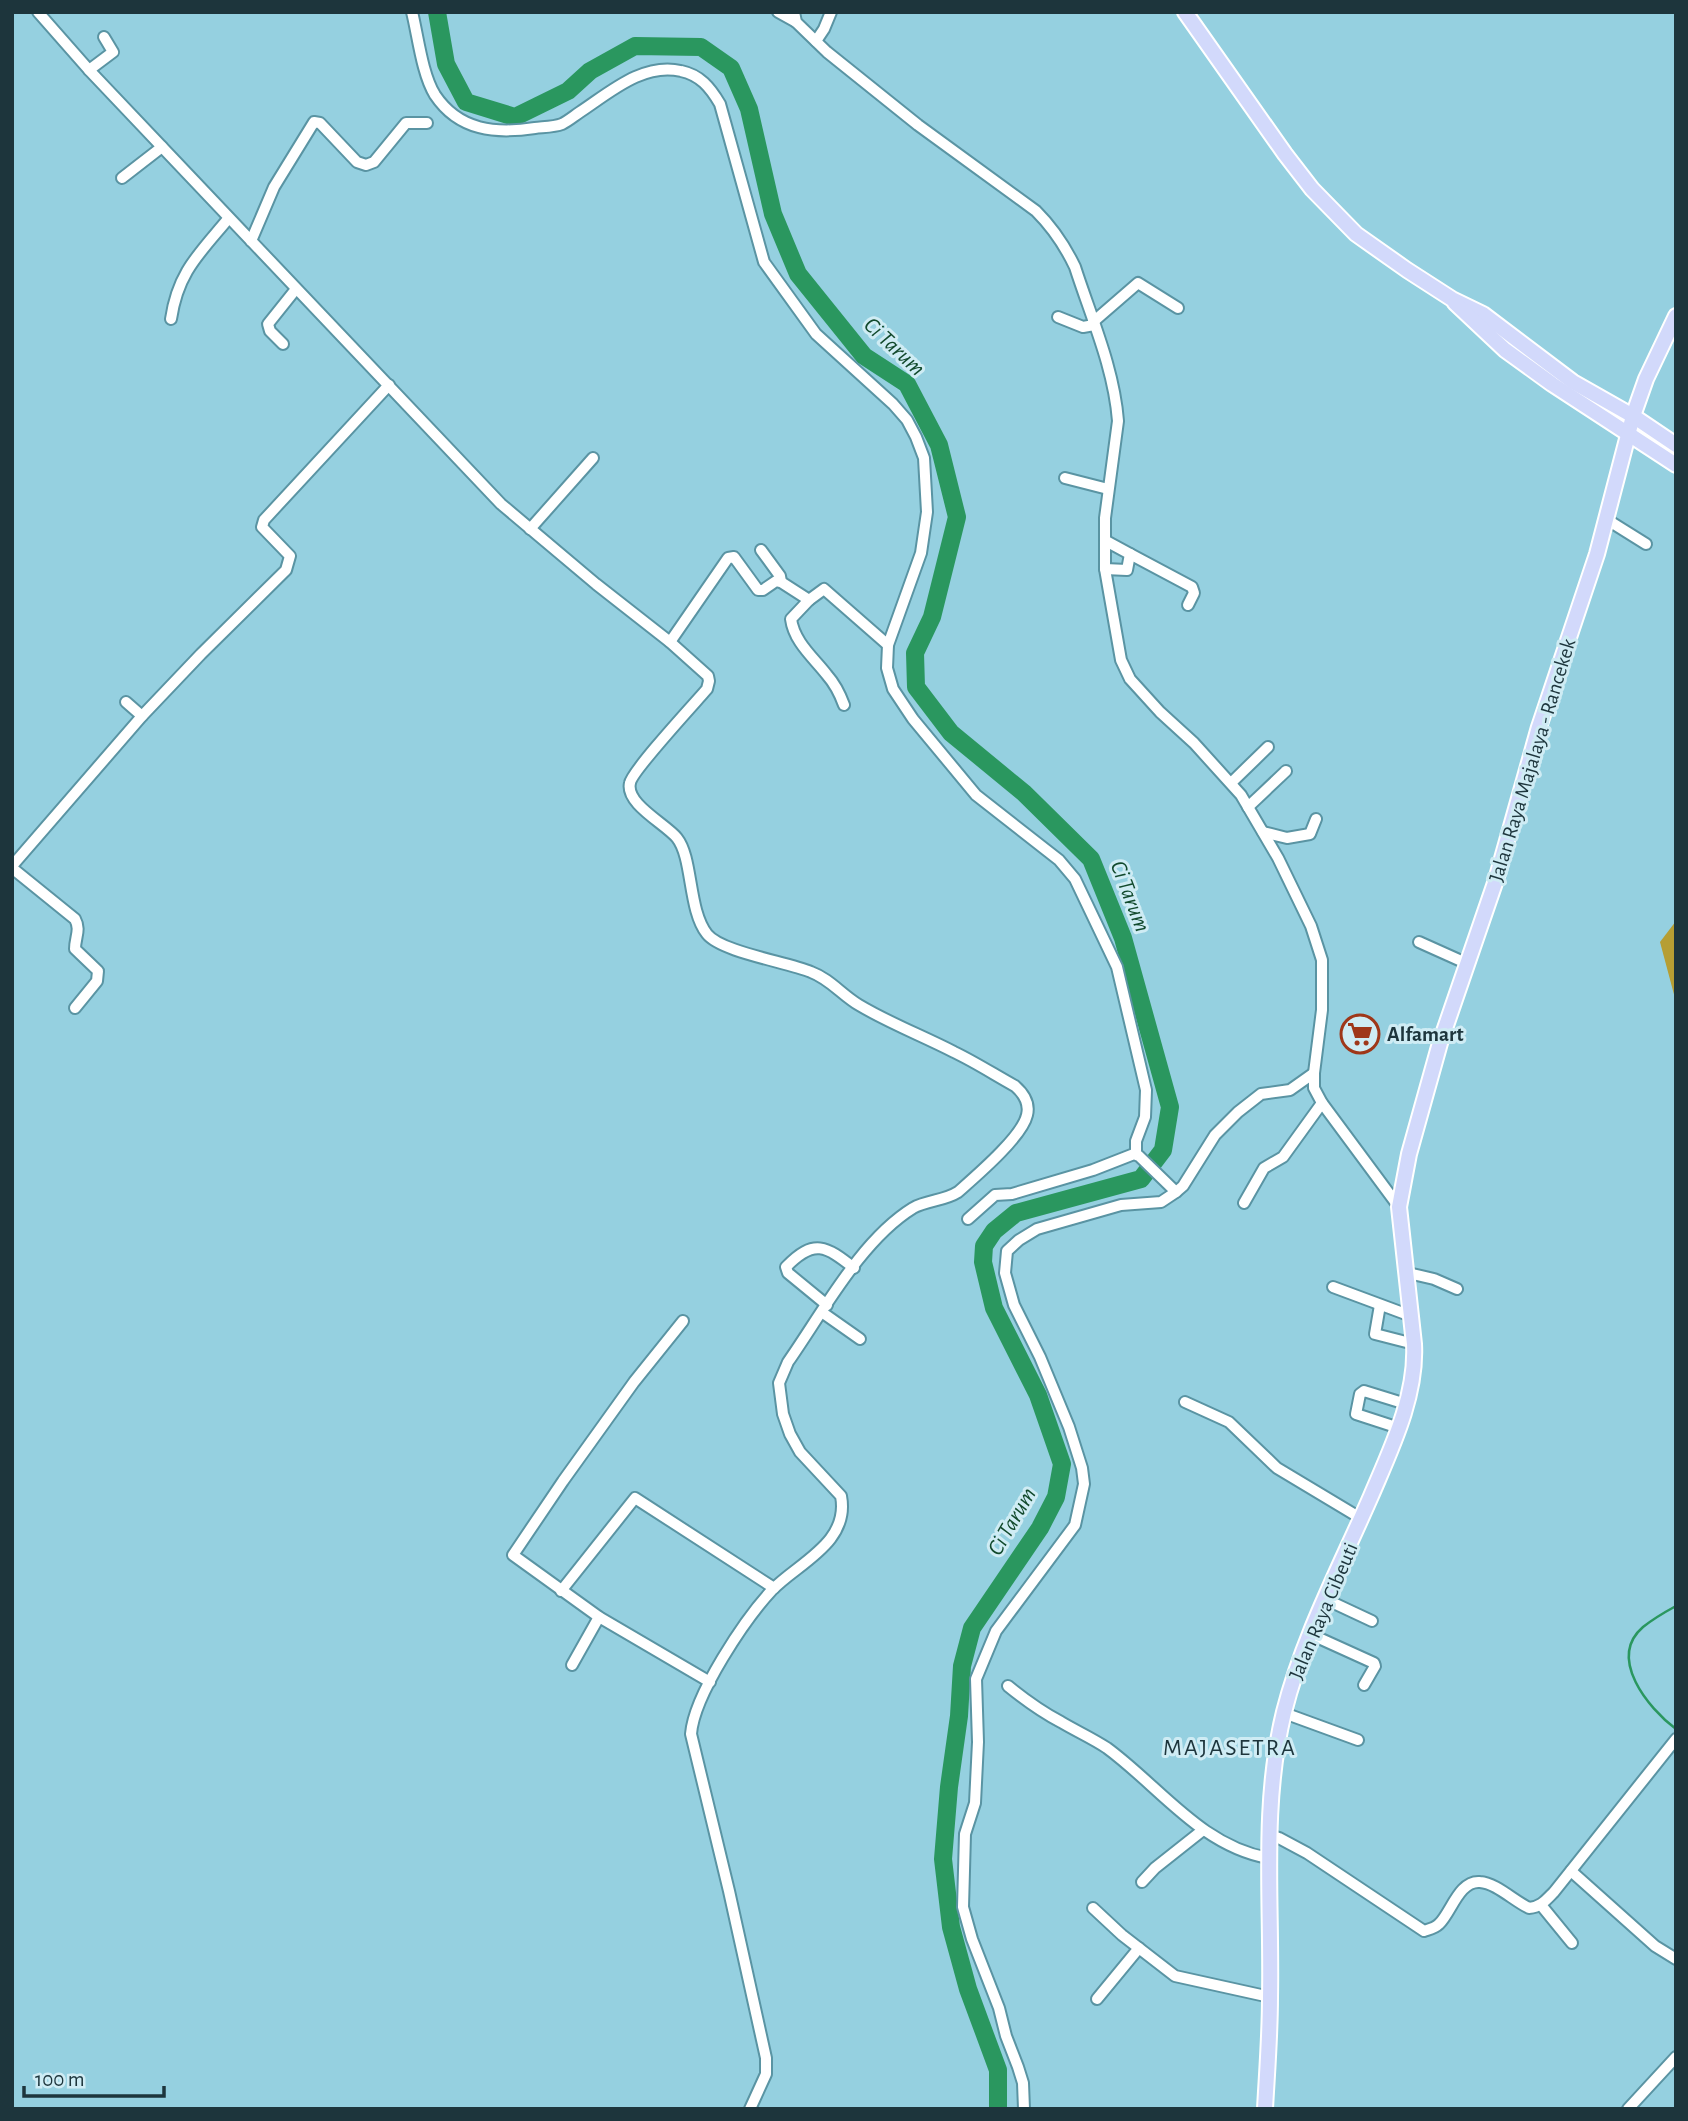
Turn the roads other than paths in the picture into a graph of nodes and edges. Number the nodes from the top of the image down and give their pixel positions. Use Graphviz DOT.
graph roads {
  1 [pos="38,12"];
  2 [pos="412,12"];
  3 [pos="778,12"];
  4 [pos="831,12"];
  5 [pos="1185,12"];
  6 [pos="795,17"];
  7 [pos="103,37"];
  8 [pos="816,41"];
  9 [pos="89,70"];
  10 [pos="427,123"];
  11 [pos="162,147"];
  12 [pos="122,178"];
  13 [pos="228,219"];
  14 [pos="251,241"];
  15 [pos="296,289"];
  16 [pos="1452,299"];
  17 [pos="1178,308"];
  18 [pos="1676,316"];
  19 [pos="1058,317"];
  20 [pos="171,319"];
  21 [pos="1093,323"];
  22 [pos="282,344"];
  23 [pos="389,385"];
  24 [pos="1633,416"];
  25 [pos="1629,434"];
  26 [pos="1676,445"];
  27 [pos="593,458"];
  28 [pos="1676,466"];
  29 [pos="1065,478"];
  30 [pos="1108,489"];
  31 [pos="1606,519"];
  32 [pos="530,529"];
  33 [pos="1106,541"];
  34 [pos="1646,544"];
  35 [pos="761,550"];
  36 [pos="1130,554"];
  37 [pos="1105,569"];
  38 [pos="781,582"];
  39 [pos="809,600"];
  40 [pos="1188,605"];
  41 [pos="670,642"];
  42 [pos="888,645"];
  43 [pos="127,702"];
  44 [pos="844,705"];
  45 [pos="142,716"];
  46 [pos="1268,747"];
  47 [pos="1286,771"];
  48 [pos="1231,783"];
  49 [pos="1248,807"];
  50 [pos="1316,819"];
  51 [pos="1263,832"];
  52 [pos="12,867"];
  53 [pos="1419,942"];
  54 [pos="1468,964"];
  55 [pos="75,1008"];
  56 [pos="1314,1073"];
  57 [pos="1322,1102"];
  58 [pos="1137,1155"];
  59 [pos="1174,1190"];
  60 [pos="1244,1203"];
  61 [pos="1399,1207"];
  62 [pos="968,1219"];
  63 [pos="854,1268"];
  64 [pos="1408,1273"];
  65 [pos="1333,1287"];
  66 [pos="1457,1289"];
  67 [pos="1380,1306"];
  68 [pos="825,1309"];
  69 [pos="1411,1316"];
  70 [pos="684,1321"];
  71 [pos="860,1339"];
  72 [pos="1414,1344"];
  73 [pos="1185,1402"];
  74 [pos="1406,1404"];
  75 [pos="1399,1428"];
  76 [pos="1362,1519"];
  77 [pos="774,1588"];
  78 [pos="561,1591"];
  79 [pos="1325,1599"];
  80 [pos="599,1617"];
  81 [pos="1371,1621"];
  82 [pos="1310,1634"];
  83 [pos="572,1665"];
  84 [pos="710,1682"];
  85 [pos="1364,1685"];
  86 [pos="1008,1686"];
  87 [pos="1284,1713"];
  88 [pos="1359,1740"];
  89 [pos="1675,1740"];
  90 [pos="1203,1830"];
  91 [pos="1269,1835"];
  92 [pos="1268,1858"];
  93 [pos="1571,1871"];
  94 [pos="1142,1882"];
  95 [pos="1541,1905"];
  96 [pos="1093,1908"];
  97 [pos="1572,1943"];
  98 [pos="1139,1948"];
  99 [pos="1676,1959"];
  100 [pos="1270,1997"];
  101 [pos="1097,1998"];
  102 [pos="1676,2057"];
  103 [pos="750,2109"];
  104 [pos="1024,2109"];
  105 [pos="1265,2109"];
  106 [pos="1629,2109"];
  1 -- 9 [label="street"];
  2 -- 42 [label="street"];
  3 -- 6 [label="street"];
  4 -- 8 [label="street"];
  5 -- 16 [label="main road"];
  6 -- 8 [label="street"];
  7 -- 9 [label="street"];
  8 -- 21 [label="street"];
  9 -- 11 [label="street"];
  10 -- 14 [label="street"];
  11 -- 12 [label="street"];
  11 -- 13 [label="street"];
  13 -- 14 [label="street"];
  13 -- 20 [label="street"];
  14 -- 15 [label="street"];
  15 -- 22 [label="street"];
  15 -- 23 [label="street"];
  16 -- 24 [label="main road"];
  16 -- 25 [label="main road"];
  17 -- 21 [label="street"];
  18 -- 24 [label="main road, Jalan Raya Majalaya - Rancekek"];
  19 -- 21 [label="street"];
  21 -- 30 [label="street"];
  23 -- 32 [label="street"];
  23 -- 45 [label="street"];
  24 -- 25 [label="main road, Jalan Raya Majalaya - Rancekek"];
  24 -- 26 [label="main road"];
  25 -- 28 [label="main road"];
  25 -- 31 [label="main road, Jalan Raya Majalaya - Rancekek"];
  27 -- 32 [label="street"];
  29 -- 30 [label="street"];
  30 -- 33 [label="street"];
  31 -- 34 [label="street"];
  31 -- 54 [label="main road, Jalan Raya Majalaya - Rancekek"];
  32 -- 41 [label="street"];
  33 -- 36 [label="street"];
  33 -- 37 [label="street"];
  35 -- 38 [label="street"];
  36 -- 37 [label="street"];
  36 -- 40 [label="street"];
  37 -- 48 [label="street"];
  38 -- 39 [label="street"];
  38 -- 41 [label="street"];
  39 -- 42 [label="street"];
  39 -- 44 [label="street"];
  41 -- 63 [label="street"];
  42 -- 58 [label="street"];
  43 -- 45 [label="street"];
  45 -- 52 [label="street"];
  46 -- 48 [label="street"];
  47 -- 49 [label="street"];
  48 -- 49 [label="street"];
  49 -- 51 [label="street"];
  50 -- 51 [label="street"];
  51 -- 56 [label="street"];
  52 -- 55 [label="street"];
  53 -- 54 [label="street"];
  54 -- 61 [label="main road, Jalan Raya Majalaya - Rancekek"];
  56 -- 57 [label="street"];
  56 -- 59 [label="street"];
  57 -- 60 [label="street"];
  57 -- 61 [label="street"];
  58 -- 59 [label="street"];
  58 -- 62 [label="street"];
  59 -- 104 [label="street"];
  61 -- 64 [label="main road, Jalan Raya Cibeuti"];
  63 -- 68 [label="street"];
  63 -- 68 [label="street"];
  64 -- 66 [label="street"];
  64 -- 69 [label="main road, Jalan Raya Cibeuti"];
  65 -- 67 [label="street"];
  67 -- 69 [label="street"];
  67 -- 72 [label="street"];
  68 -- 71 [label="street"];
  68 -- 77 [label="street"];
  69 -- 72 [label="main road, Jalan Raya Cibeuti"];
  70 -- 78 [label="street"];
  72 -- 74 [label="main road, Jalan Raya Cibeuti"];
  73 -- 76 [label="street"];
  74 -- 75 [label="main road, Jalan Raya Cibeuti"];
  74 -- 75 [label="street"];
  75 -- 76 [label="main road, Jalan Raya Cibeuti"];
  76 -- 79 [label="main road, Jalan Raya Cibeuti"];
  77 -- 78 [label="street"];
  77 -- 84 [label="street"];
  78 -- 80 [label="street"];
  79 -- 81 [label="street"];
  79 -- 82 [label="main road, Jalan Raya Cibeuti"];
  80 -- 83 [label="street"];
  80 -- 84 [label="street"];
  82 -- 85 [label="street"];
  82 -- 87 [label="main road, Jalan Raya Cibeuti"];
  84 -- 103 [label="street"];
  86 -- 90 [label="street"];
  87 -- 88 [label="street"];
  87 -- 91 [label="main road, Jalan Raya Cibeuti"];
  89 -- 93 [label="street"];
  90 -- 92 [label="street"];
  90 -- 94 [label="street"];
  91 -- 92 [label="main road, Jalan Raya Cibeuti"];
  91 -- 95 [label="street"];
  92 -- 100 [label="main road, Jalan Raya Cibeuti"];
  93 -- 95 [label="street"];
  93 -- 99 [label="street"];
  95 -- 97 [label="street"];
  96 -- 98 [label="street"];
  98 -- 100 [label="street"];
  98 -- 101 [label="street"];
  100 -- 105 [label="main road, Jalan Raya Cibeuti"];
  102 -- 106 [label="street"];
}
